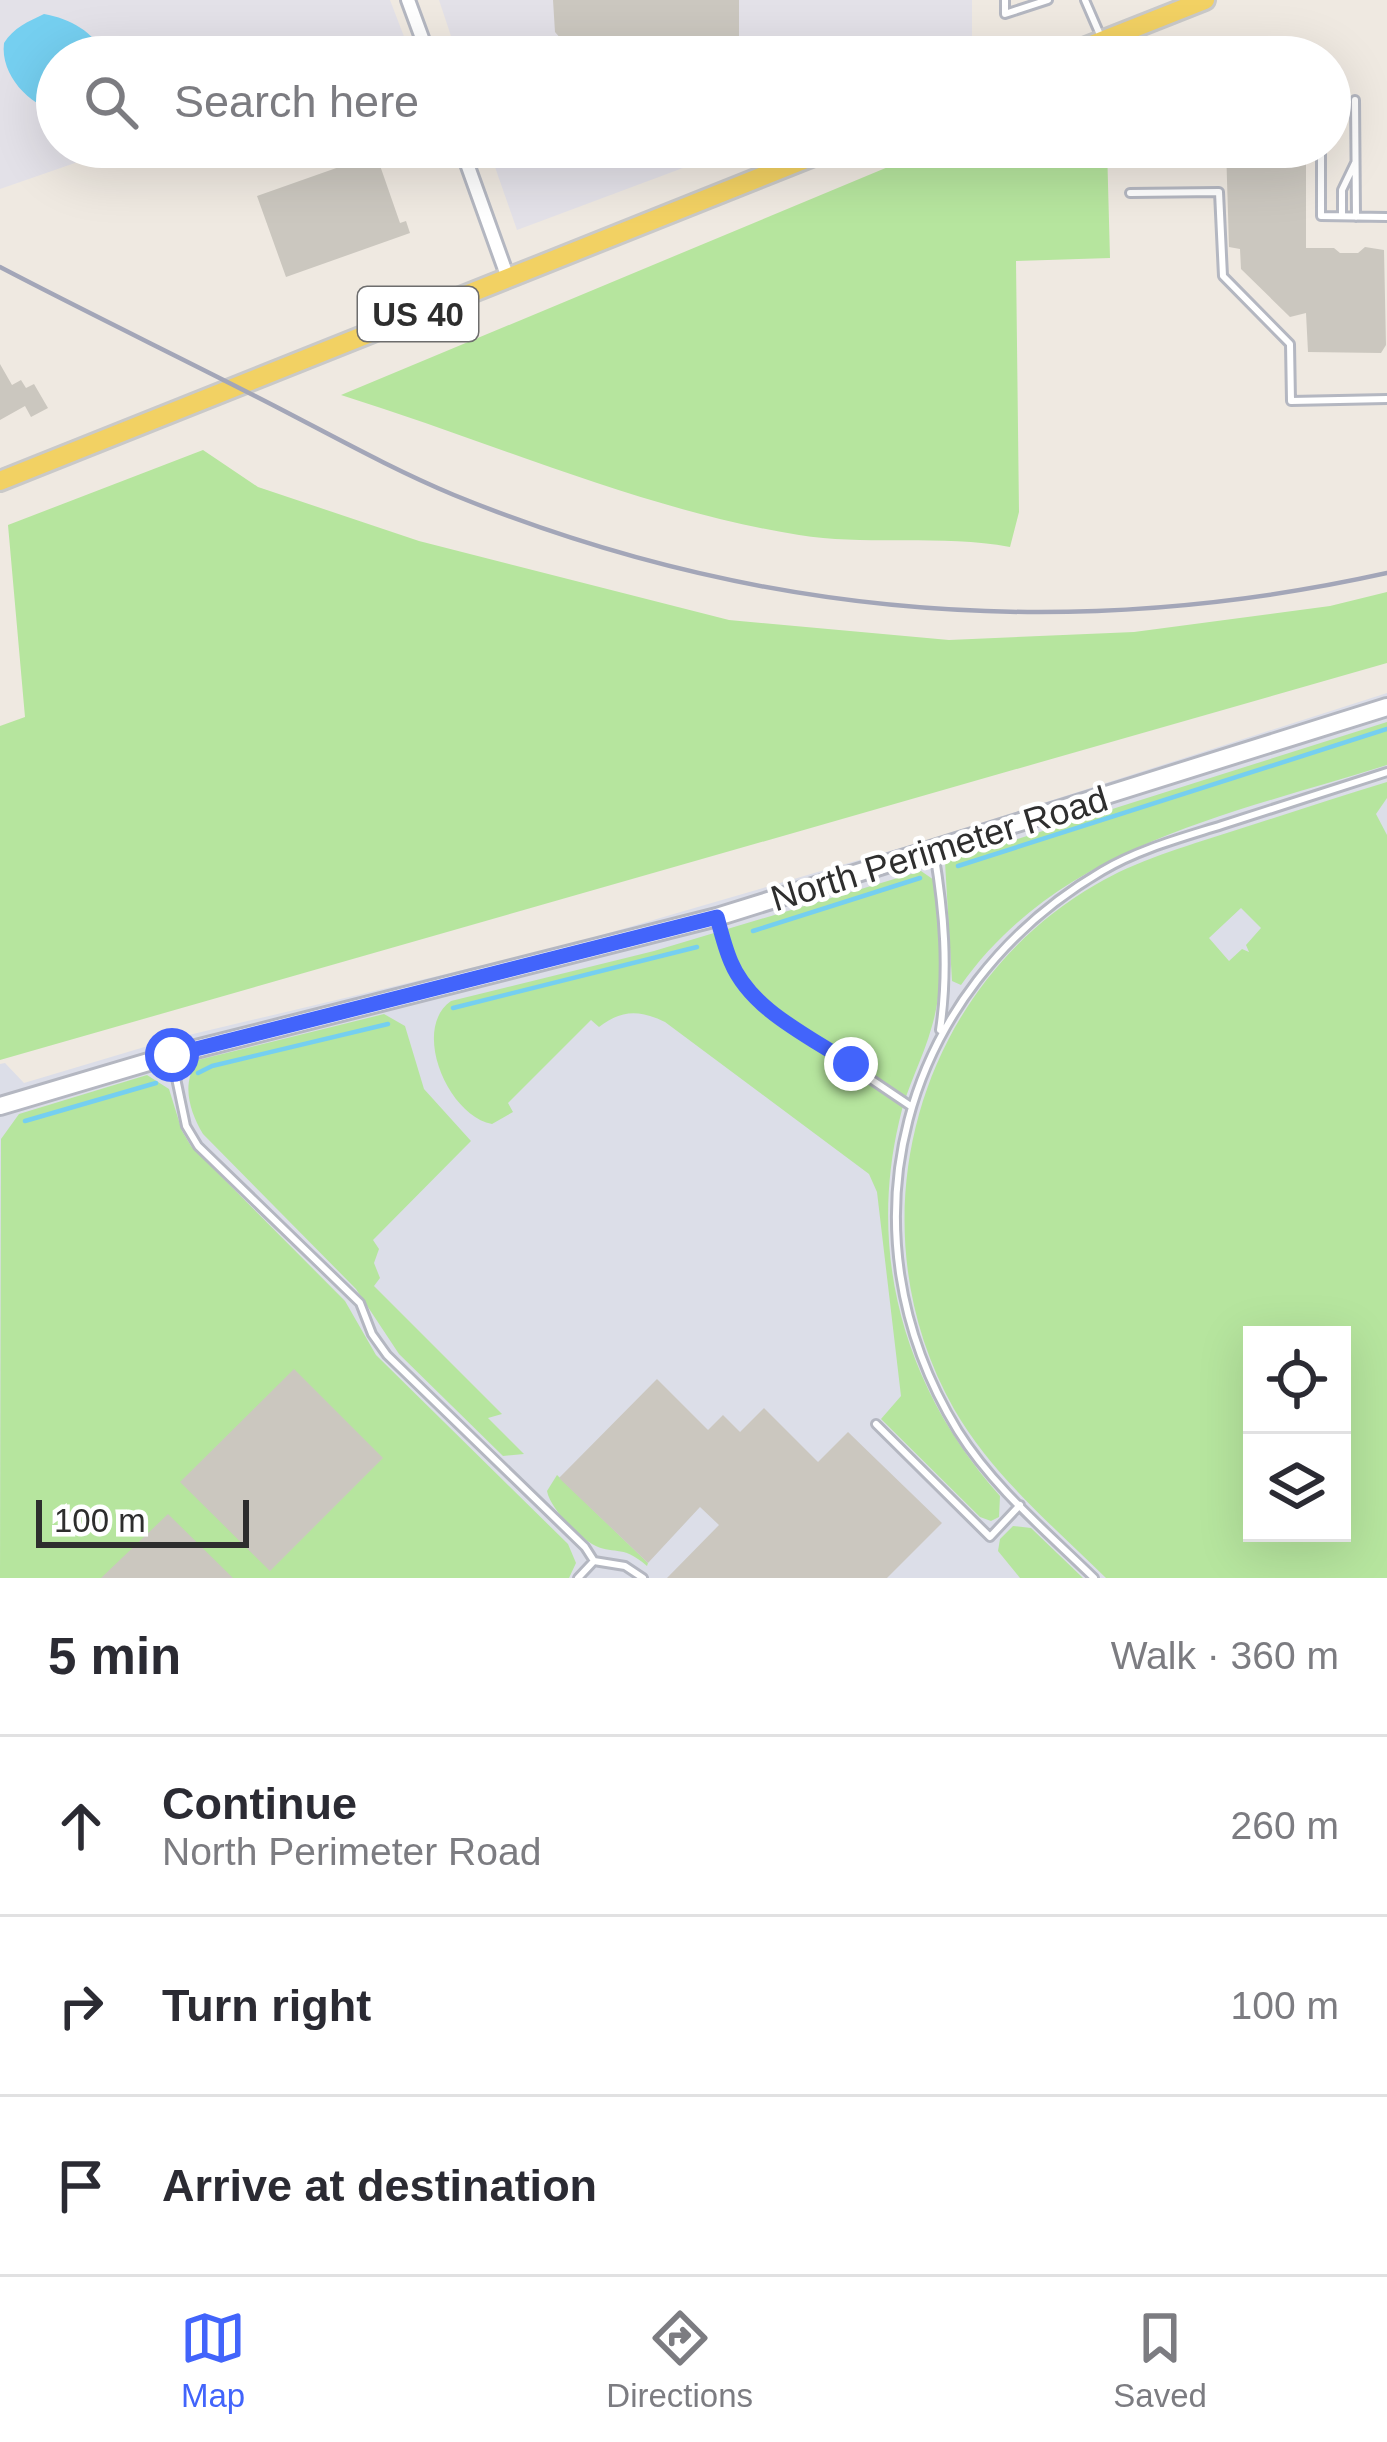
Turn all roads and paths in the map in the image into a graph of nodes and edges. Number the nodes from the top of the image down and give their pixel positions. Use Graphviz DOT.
graph roads {
  1 [pos="408,0"];
  2 [pos="1005,0"];
  3 [pos="1048,0"];
  4 [pos="1085,0"];
  5 [pos="1204,0"];
  6 [pos="421,36"];
  7 [pos="1101,36"];
  8 [pos="1113,36"];
  9 [pos="1355,100"];
  10 [pos="1355,161"];
  11 [pos="469,168"];
  12 [pos="783,168"];
  13 [pos="1322,168"];
  14 [pos="1130,193"];
  15 [pos="1342,216"];
  16 [pos="1356,217"];
  17 [pos="1387,217"];
  18 [pos="508,278"];
  19 [pos="1387,399"];
  20 [pos="0,481"];
  21 [pos="1387,707"];
  22 [pos="1387,772"];
  23 [pos="933,851"];
  24 [pos="717,917"];
  25 [pos="938,1039"];
  26 [pos="172,1055"];
  27 [pos="0,1106"];
  28 [pos="912,1107"];
  29 [pos="876,1424"];
  30 [pos="1019,1505"];
  31 [pos="594,1561"];
  32 [pos="578,1578"];
  33 [pos="643,1578"];
  34 [pos="1094,1578"];
  1 -- 6 [label="street"];
  2 -- 3 [label="lane"];
  4 -- 7 [label="lane"];
  5 -- 8 [label="main road"];
  9 -- 10 [label="lane"];
  10 -- 15 [label="lane"];
  10 -- 16 [label="lane"];
  11 -- 18 [label="street"];
  12 -- 18 [label="main road, US 40"];
  13 -- 15 [label="lane"];
  14 -- 19 [label="lane"];
  15 -- 16 [label="lane"];
  16 -- 17 [label="lane"];
  18 -- 20 [label="main road, US 40"];
  21 -- 23 [label="street, North Perimeter Road"];
  22 -- 25 [label="lane"];
  23 -- 24 [label="street, North Perimeter Road"];
  23 -- 25 [label="lane"];
  24 -- 26 [label="street, North Perimeter Road"];
  24 -- 28 [label="lane"];
  25 -- 28 [label="lane"];
  26 -- 27 [label="street, North Perimeter Road"];
  26 -- 31 [label="lane"];
  28 -- 30 [label="lane"];
  29 -- 30 [label="lane"];
  30 -- 34 [label="lane"];
  31 -- 32 [label="lane"];
  31 -- 33 [label="lane"];
}
